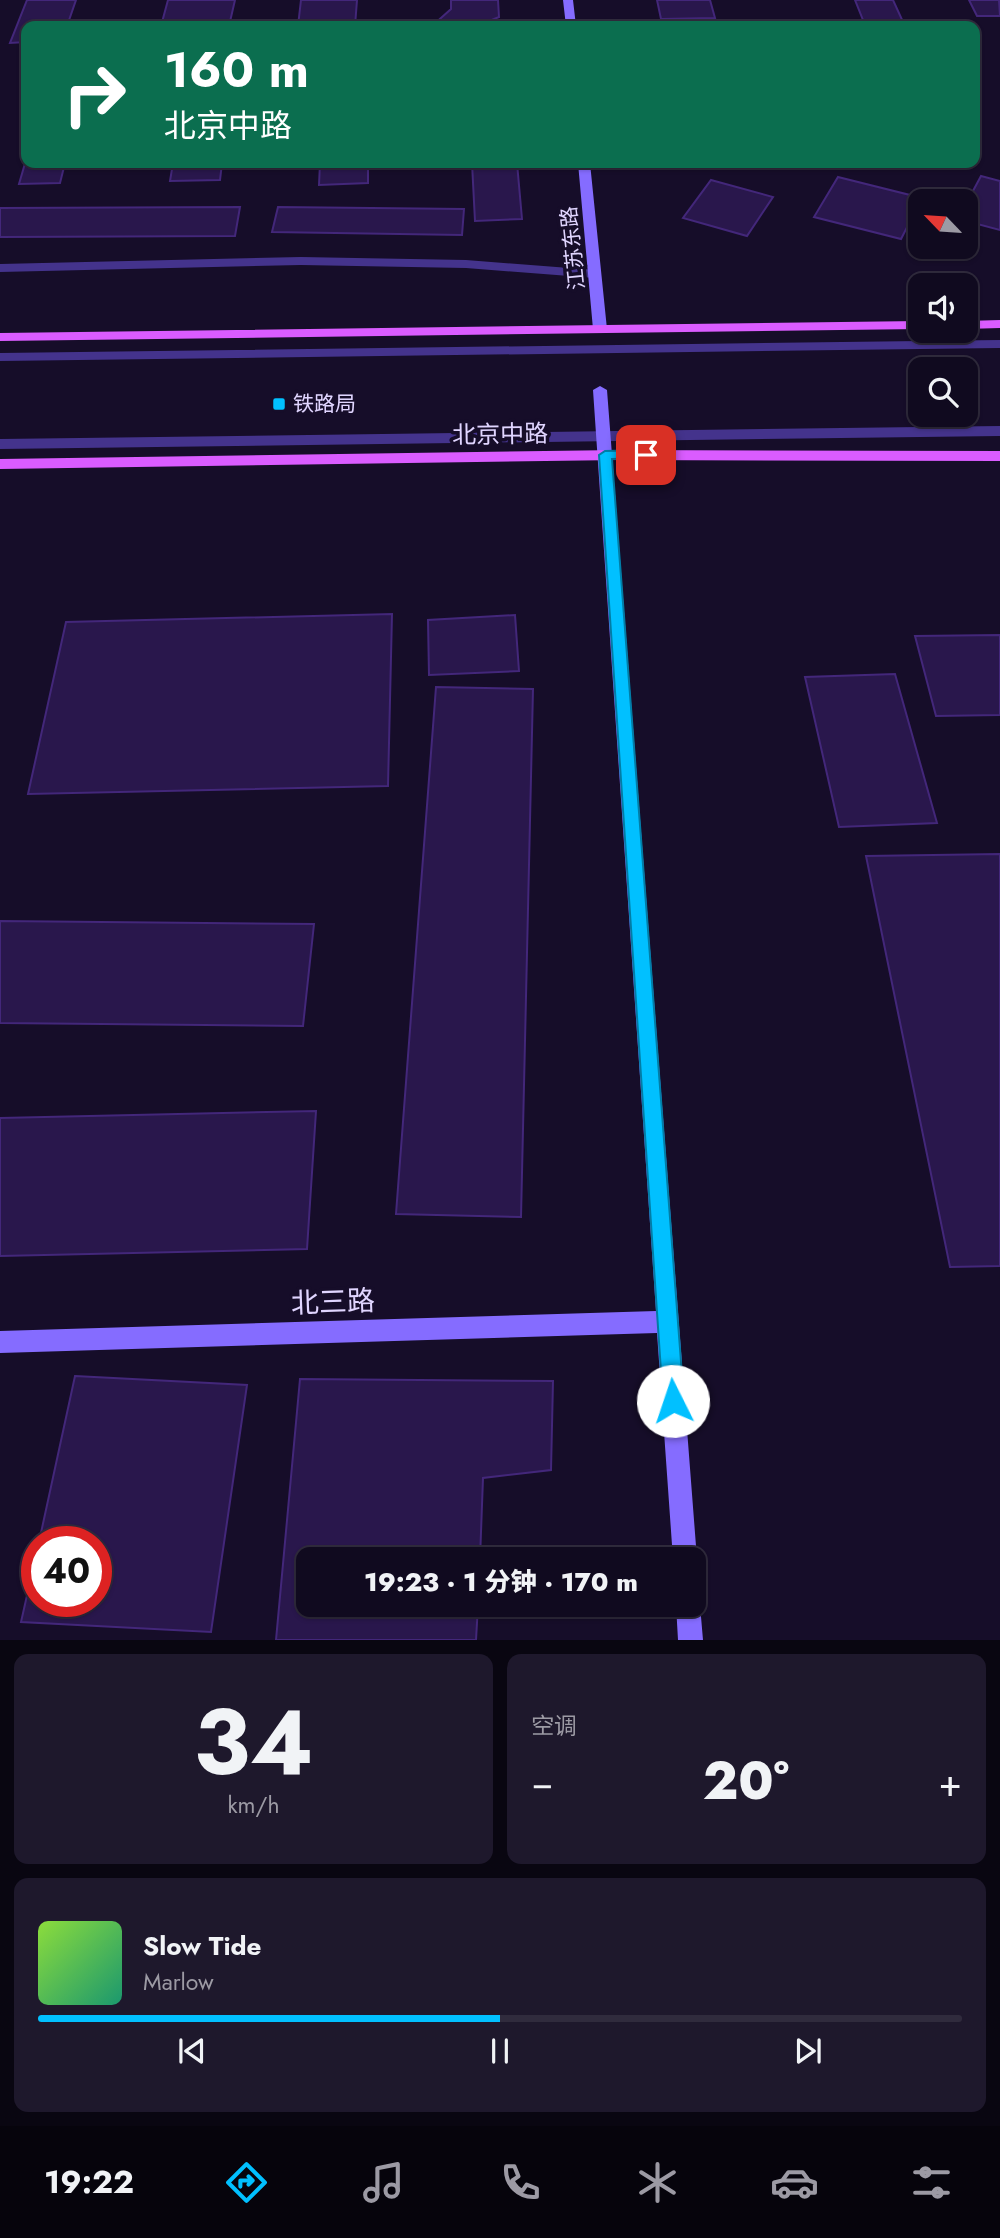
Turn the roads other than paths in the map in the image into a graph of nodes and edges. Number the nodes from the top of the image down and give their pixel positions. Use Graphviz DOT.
graph roads {
  1 [pos="568,0"];
  2 [pos="570,21"];
  3 [pos="584,168"];
  4 [pos="0,268"];
  5 [pos="595,274"];
  6 [pos="1000,324"];
  7 [pos="908,325"];
  8 [pos="978,325"];
  9 [pos="600,329"];
  10 [pos="0,337"];
  11 [pos="1000,344"];
  12 [pos="0,357"];
  13 [pos="600,390"];
  14 [pos="1000,431"];
  15 [pos="0,444"];
  16 [pos="604,446"];
  17 [pos="1000,456"];
  18 [pos="0,464"];
  19 [pos="668,1322"];
  20 [pos="0,1342"];
  21 [pos="684,1547"];
  22 [pos="689,1617"];
  23 [pos="691,1640"];
  1 -- 2 [label="street"];
  3 -- 5 [label="street, 江苏东路"];
  4 -- 5 [label="street"];
  5 -- 9 [label="street, 江苏东路"];
  6 -- 8 [label="main road"];
  7 -- 9 [label="main road"];
  9 -- 10 [label="main road"];
  11 -- 12 [label="street"];
  13 -- 16 [label="street"];
  14 -- 16 [label="street"];
  15 -- 16 [label="street"];
  16 -- 17 [label="main road, 北京中路"];
  16 -- 18 [label="main road, 北京中路"];
  16 -- 19 [label="street"];
  19 -- 20 [label="street, 北三路"];
  19 -- 21 [label="street"];
  22 -- 23 [label="street"];
}
